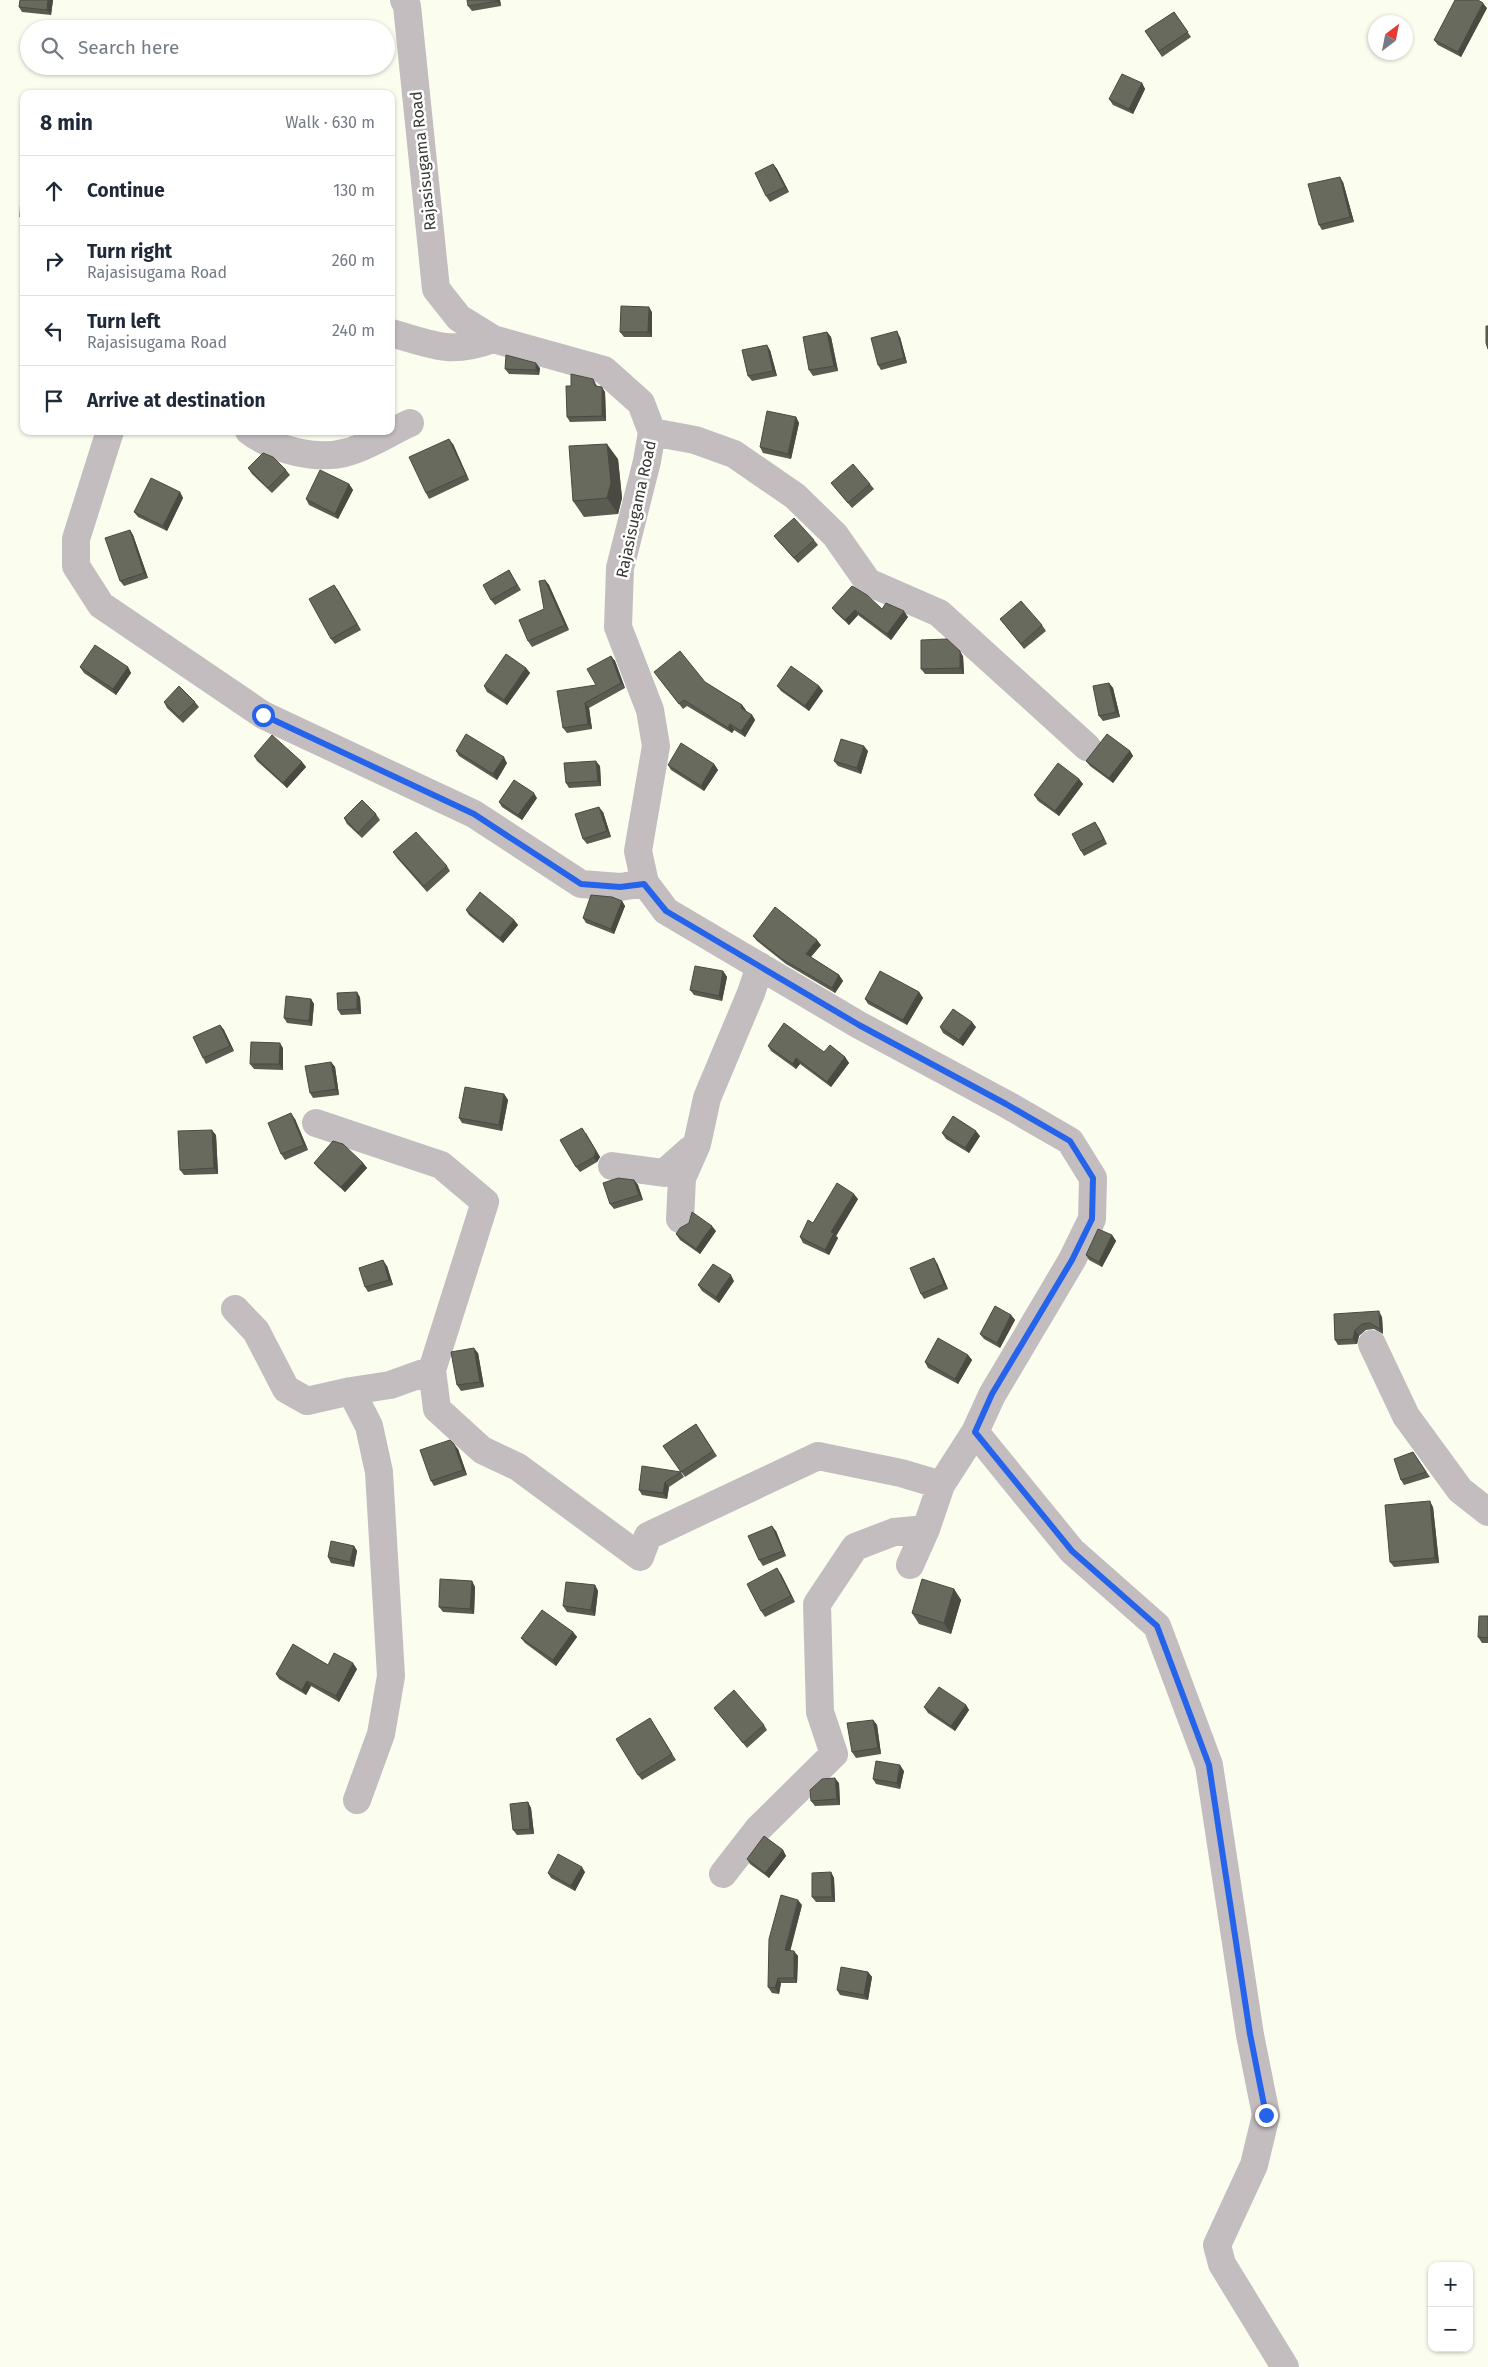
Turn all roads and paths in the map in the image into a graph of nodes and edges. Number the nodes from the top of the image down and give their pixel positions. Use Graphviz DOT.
graph roads {
  1 [pos="404,0"];
  2 [pos="395,334"];
  3 [pos="493,339"];
  4 [pos="410,422"];
  5 [pos="395,429"];
  6 [pos="652,432"];
  7 [pos="109,435"];
  8 [pos="254,435"];
  9 [pos="384,435"];
  10 [pos="1087,747"];
  11 [pos="644,884"];
  12 [pos="760,966"];
  13 [pos="316,1123"];
  14 [pos="696,1144"];
  15 [pos="612,1166"];
  16 [pos="680,1219"];
  17 [pos="235,1309"];
  18 [pos="1372,1344"];
  19 [pos="432,1370"];
  20 [pos="351,1391"];
  21 [pos="975,1432"];
  22 [pos="941,1485"];
  23 [pos="1480,1514"];
  24 [pos="926,1529"];
  25 [pos="910,1565"];
  26 [pos="358,1800"];
  27 [pos="723,1874"];
  28 [pos="1285,2367"];
  1 -- 3 [label="street, Rajasisugama Road"];
  2 -- 3 [label="street"];
  3 -- 6 [label="street, Rajasisugama Road"];
  4 -- 5 [label="street"];
  6 -- 10 [label="street"];
  6 -- 11 [label="street, Rajasisugama Road"];
  7 -- 11 [label="street"];
  8 -- 9 [label="street"];
  11 -- 12 [label="street, Rajasisugama Road"];
  12 -- 14 [label="street"];
  12 -- 21 [label="street, Rajasisugama Road"];
  13 -- 19 [label="street"];
  14 -- 15 [label="street"];
  14 -- 16 [label="street"];
  17 -- 20 [label="street"];
  18 -- 23 [label="street"];
  19 -- 20 [label="street"];
  19 -- 22 [label="street"];
  20 -- 26 [label="street"];
  21 -- 22 [label="street, Rajasisugama Road"];
  21 -- 28 [label="street"];
  22 -- 24 [label="street, Rajasisugama Road"];
  24 -- 25 [label="street, Rajasisugama Road"];
  24 -- 27 [label="street"];
}
